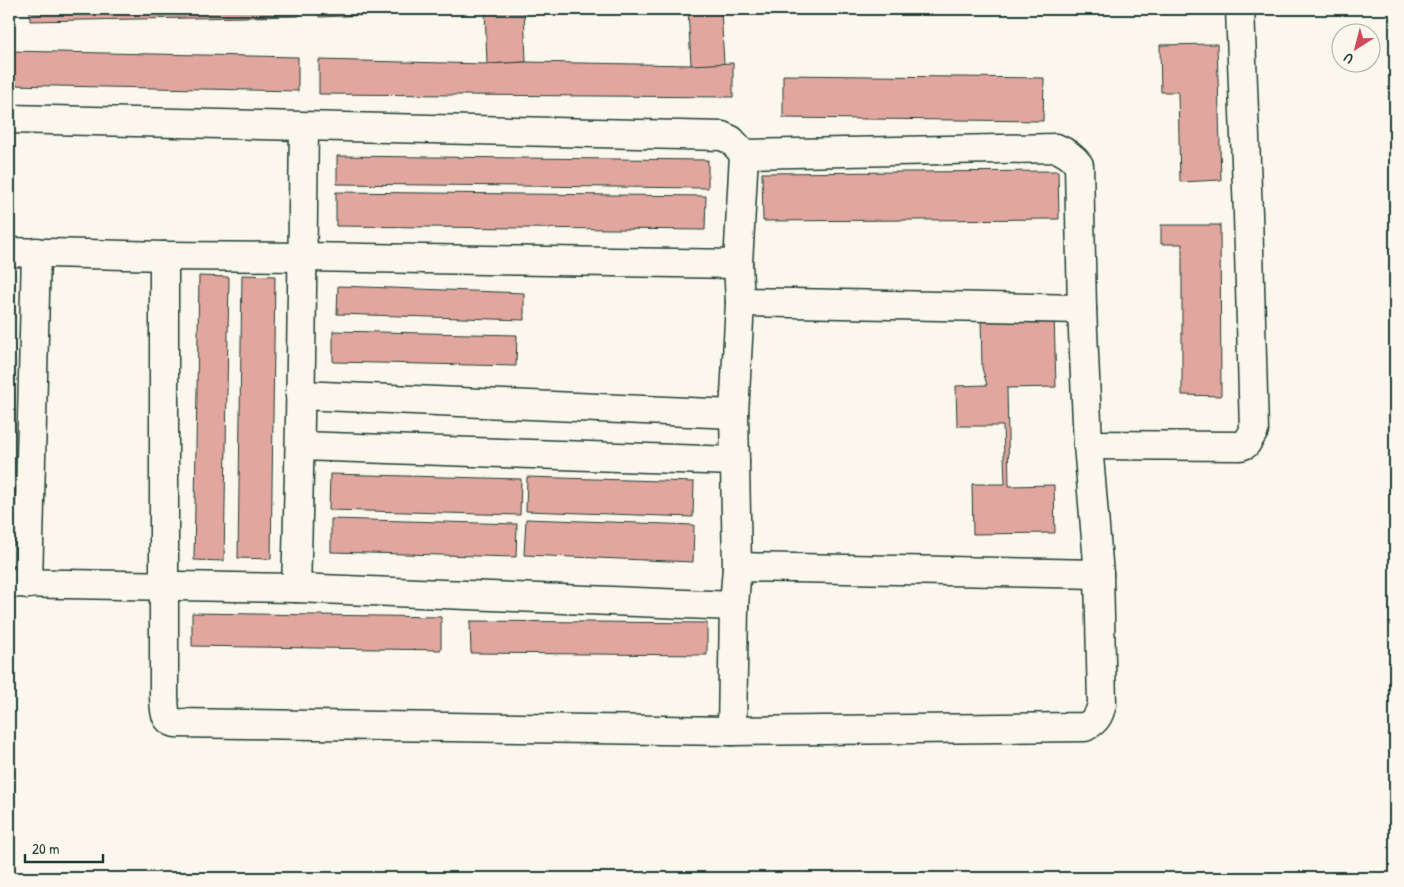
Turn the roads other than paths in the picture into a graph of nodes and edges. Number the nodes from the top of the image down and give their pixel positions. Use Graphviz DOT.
graph roads {
  1 [pos="1240,9"];
  2 [pos="9,119"];
  3 [pos="304,127"];
  4 [pos="744,154"];
  5 [pos="9,252"];
  6 [pos="36,252"];
  7 [pos="164,256"];
  8 [pos="302,257"];
  9 [pos="738,264"];
  10 [pos="740,302"];
  11 [pos="1082,309"];
  12 [pos="300,395"];
  13 [pos="734,414"];
  14 [pos="1088,445"];
  15 [pos="300,446"];
  16 [pos="735,461"];
  17 [pos="737,567"];
  18 [pos="1099,574"];
  19 [pos="18,584"];
  20 [pos="164,585"];
  21 [pos="296,588"];
  22 [pos="734,606"];
  23 [pos="732,730"];
  1 -- 14 [label="street"];
  2 -- 3 [label="street"];
  3 -- 4 [label="street"];
  3 -- 8 [label="street"];
  4 -- 9 [label="street"];
  4 -- 11 [label="street"];
  5 -- 6 [label="street"];
  6 -- 7 [label="street"];
  6 -- 19 [label="street"];
  7 -- 8 [label="street"];
  7 -- 20 [label="street"];
  8 -- 9 [label="street"];
  8 -- 12 [label="street"];
  9 -- 10 [label="street"];
  10 -- 11 [label="street"];
  10 -- 13 [label="street"];
  11 -- 14 [label="street"];
  12 -- 13 [label="street"];
  12 -- 15 [label="street"];
  13 -- 16 [label="street"];
  14 -- 18 [label="street"];
  15 -- 16 [label="street"];
  15 -- 21 [label="street"];
  16 -- 17 [label="street"];
  17 -- 18 [label="street"];
  17 -- 22 [label="street"];
  18 -- 23 [label="street"];
  19 -- 20 [label="street"];
  20 -- 21 [label="street"];
  20 -- 23 [label="street"];
  21 -- 22 [label="street"];
  22 -- 23 [label="street"];
}
